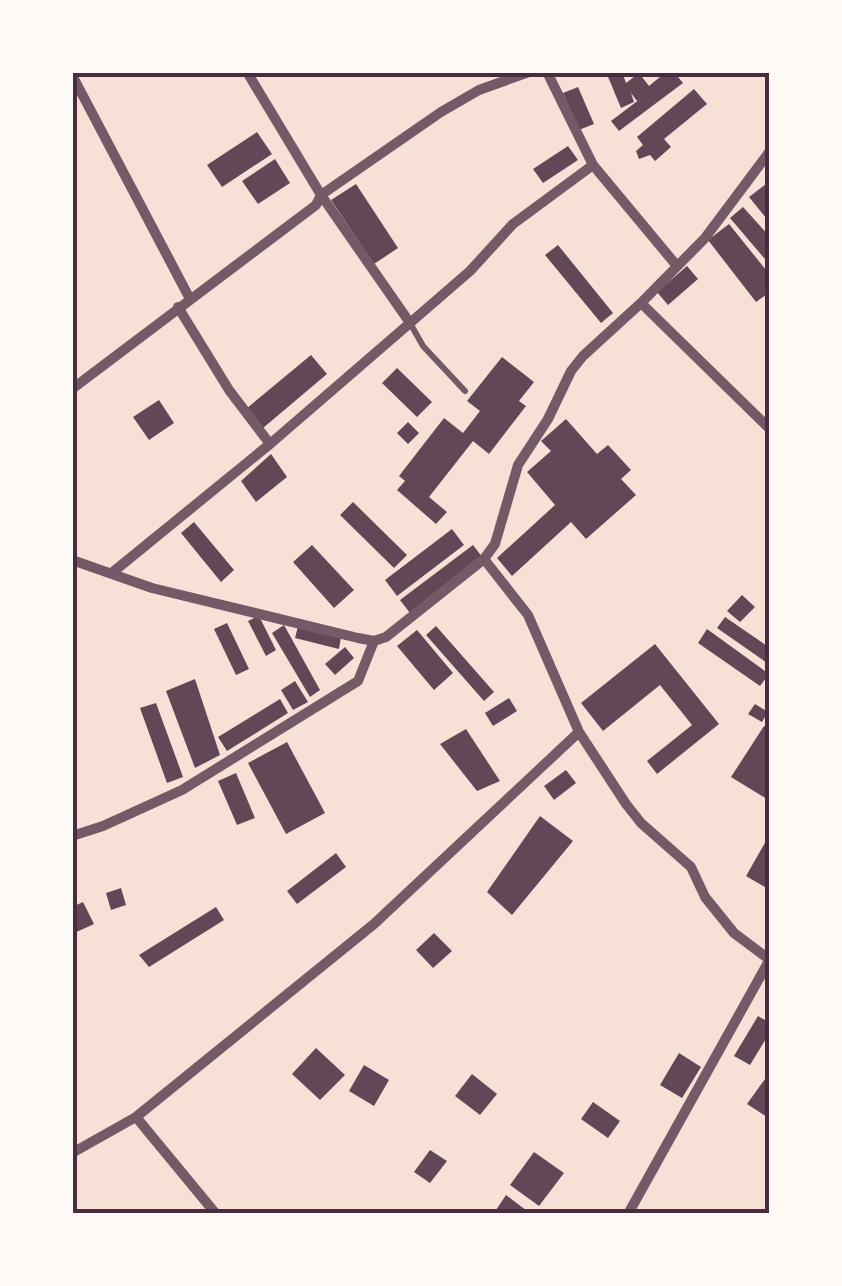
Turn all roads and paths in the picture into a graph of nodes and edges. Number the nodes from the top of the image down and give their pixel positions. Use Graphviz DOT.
graph roads {
  1 [pos="247,72"];
  2 [pos="529,72"];
  3 [pos="548,72"];
  4 [pos="73,73"];
  5 [pos="770,151"];
  6 [pos="593,166"];
  7 [pos="320,195"];
  8 [pos="677,266"];
  9 [pos="190,298"];
  10 [pos="641,303"];
  11 [pos="178,308"];
  12 [pos="410,323"];
  13 [pos="72,389"];
  14 [pos="465,391"];
  15 [pos="770,410"];
  16 [pos="759,419"];
  17 [pos="770,429"];
  18 [pos="270,444"];
  19 [pos="484,559"];
  20 [pos="72,560"];
  21 [pos="113,572"];
  22 [pos="374,640"];
  23 [pos="579,732"];
  24 [pos="72,836"];
  25 [pos="769,960"];
  26 [pos="136,1117"];
  27 [pos="72,1153"];
  28 [pos="216,1214"];
  29 [pos="628,1214"];
  1 -- 7 [label="street"];
  2 -- 7 [label="street"];
  3 -- 6 [label="street"];
  4 -- 9 [label="street"];
  5 -- 8 [label="street"];
  6 -- 8 [label="street"];
  6 -- 12 [label="street"];
  7 -- 9 [label="street"];
  7 -- 12 [label="street"];
  8 -- 10 [label="street"];
  9 -- 11 [label="street"];
  10 -- 16 [label="street"];
  10 -- 19 [label="street"];
  11 -- 13 [label="street"];
  11 -- 18 [label="street"];
  12 -- 14 [label="lane"];
  12 -- 18 [label="street"];
  15 -- 16 [label="street"];
  16 -- 17 [label="street"];
  18 -- 21 [label="street"];
  19 -- 22 [label="street"];
  19 -- 23 [label="street"];
  20 -- 21 [label="street"];
  21 -- 22 [label="street"];
  22 -- 24 [label="street"];
  23 -- 25 [label="street"];
  23 -- 26 [label="street"];
  25 -- 29 [label="street"];
  26 -- 27 [label="street"];
  26 -- 28 [label="street"];
}
